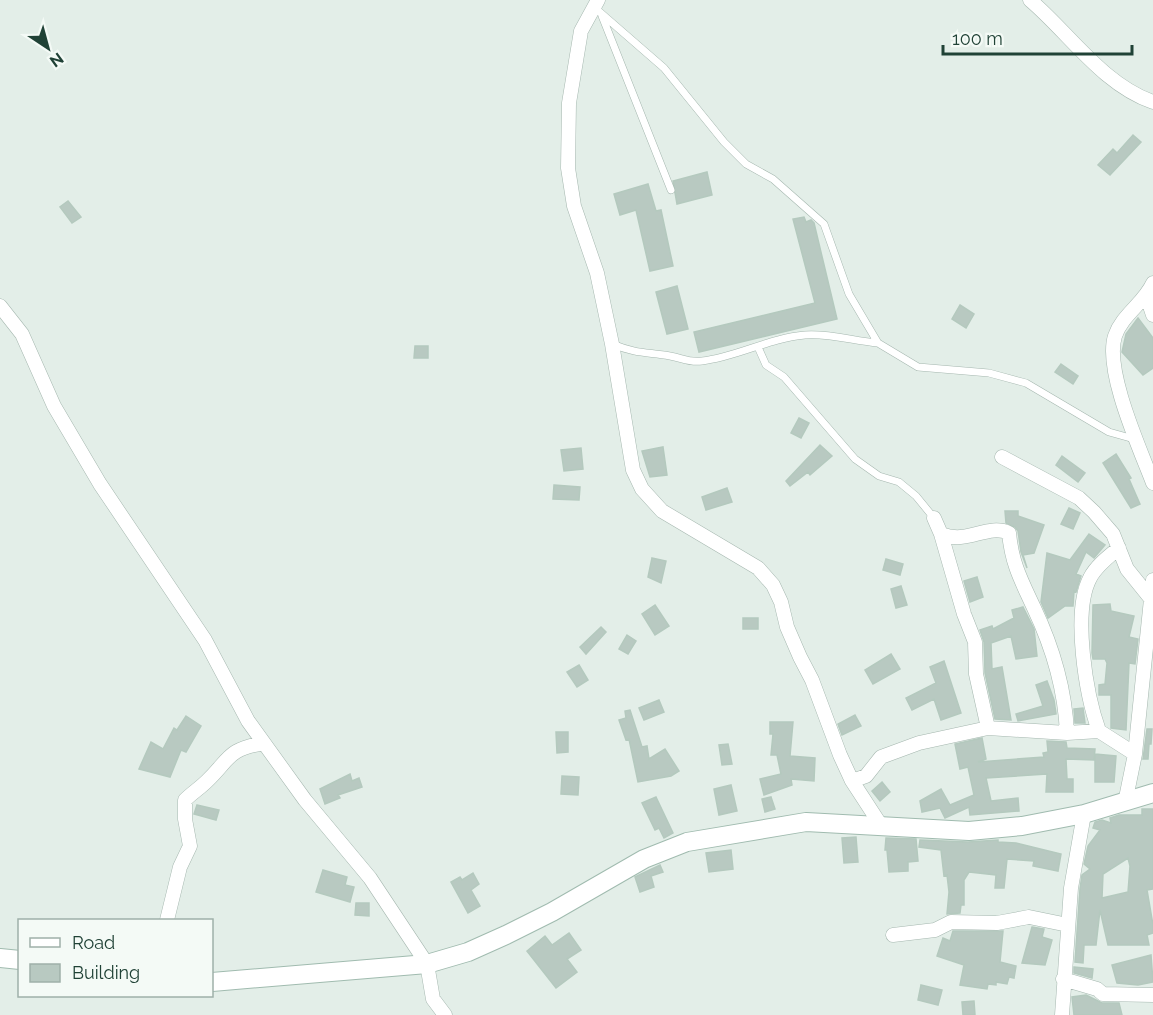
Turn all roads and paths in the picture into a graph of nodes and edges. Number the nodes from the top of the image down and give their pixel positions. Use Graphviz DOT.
graph roads {
  1 [pos="1030,0"];
  2 [pos="598,7"];
  3 [pos="1153,102"];
  4 [pos="671,190"];
  5 [pos="1153,283"];
  6 [pos="1147,297"];
  7 [pos="0,306"];
  8 [pos="1153,315"];
  9 [pos="878,343"];
  10 [pos="612,344"];
  11 [pos="758,347"];
  12 [pos="1137,440"];
  13 [pos="1153,444"];
  14 [pos="1002,457"];
  15 [pos="1153,483"];
  16 [pos="934,518"];
  17 [pos="941,534"];
  18 [pos="1119,548"];
  19 [pos="1153,580"];
  20 [pos="1152,600"];
  21 [pos="988,728"];
  22 [pos="1099,731"];
  23 [pos="1067,733"];
  24 [pos="264,743"];
  25 [pos="1135,753"];
  26 [pos="852,781"];
  27 [pos="1153,793"];
  28 [pos="1125,803"];
  29 [pos="1084,813"];
  30 [pos="882,828"];
  31 [pos="167,919"];
  32 [pos="1068,926"];
  33 [pos="893,935"];
  34 [pos="0,958"];
  35 [pos="18,960"];
  36 [pos="427,964"];
  37 [pos="1063,979"];
  38 [pos="213,982"];
  39 [pos="1153,995"];
  40 [pos="445,1015"];
  41 [pos="1062,1015"];
  1 -- 3 [label="street"];
  2 -- 4 [label="lane"];
  2 -- 9 [label="lane"];
  2 -- 10 [label="street"];
  5 -- 6 [label="street"];
  6 -- 8 [label="street"];
  6 -- 12 [label="street"];
  7 -- 24 [label="street"];
  9 -- 11 [label="lane"];
  9 -- 12 [label="lane"];
  10 -- 11 [label="lane"];
  10 -- 26 [label="street"];
  11 -- 16 [label="lane"];
  12 -- 13 [label="street"];
  12 -- 15 [label="street"];
  14 -- 18 [label="street"];
  16 -- 17 [label="street"];
  17 -- 21 [label="street"];
  17 -- 23 [label="street"];
  18 -- 20 [label="street"];
  18 -- 22 [label="street"];
  19 -- 20 [label="street"];
  20 -- 25 [label="street"];
  21 -- 23 [label="street"];
  21 -- 26 [label="street"];
  22 -- 23 [label="street"];
  22 -- 25 [label="street"];
  24 -- 31 [label="street"];
  24 -- 36 [label="street"];
  25 -- 28 [label="street"];
  26 -- 30 [label="street"];
  27 -- 28 [label="street"];
  28 -- 29 [label="street"];
  29 -- 30 [label="street"];
  29 -- 32 [label="street"];
  30 -- 36 [label="street"];
  32 -- 33 [label="street"];
  32 -- 37 [label="street"];
  34 -- 35 [label="street"];
  36 -- 38 [label="street"];
  36 -- 40 [label="street"];
  37 -- 39 [label="street"];
  37 -- 41 [label="street"];
}
